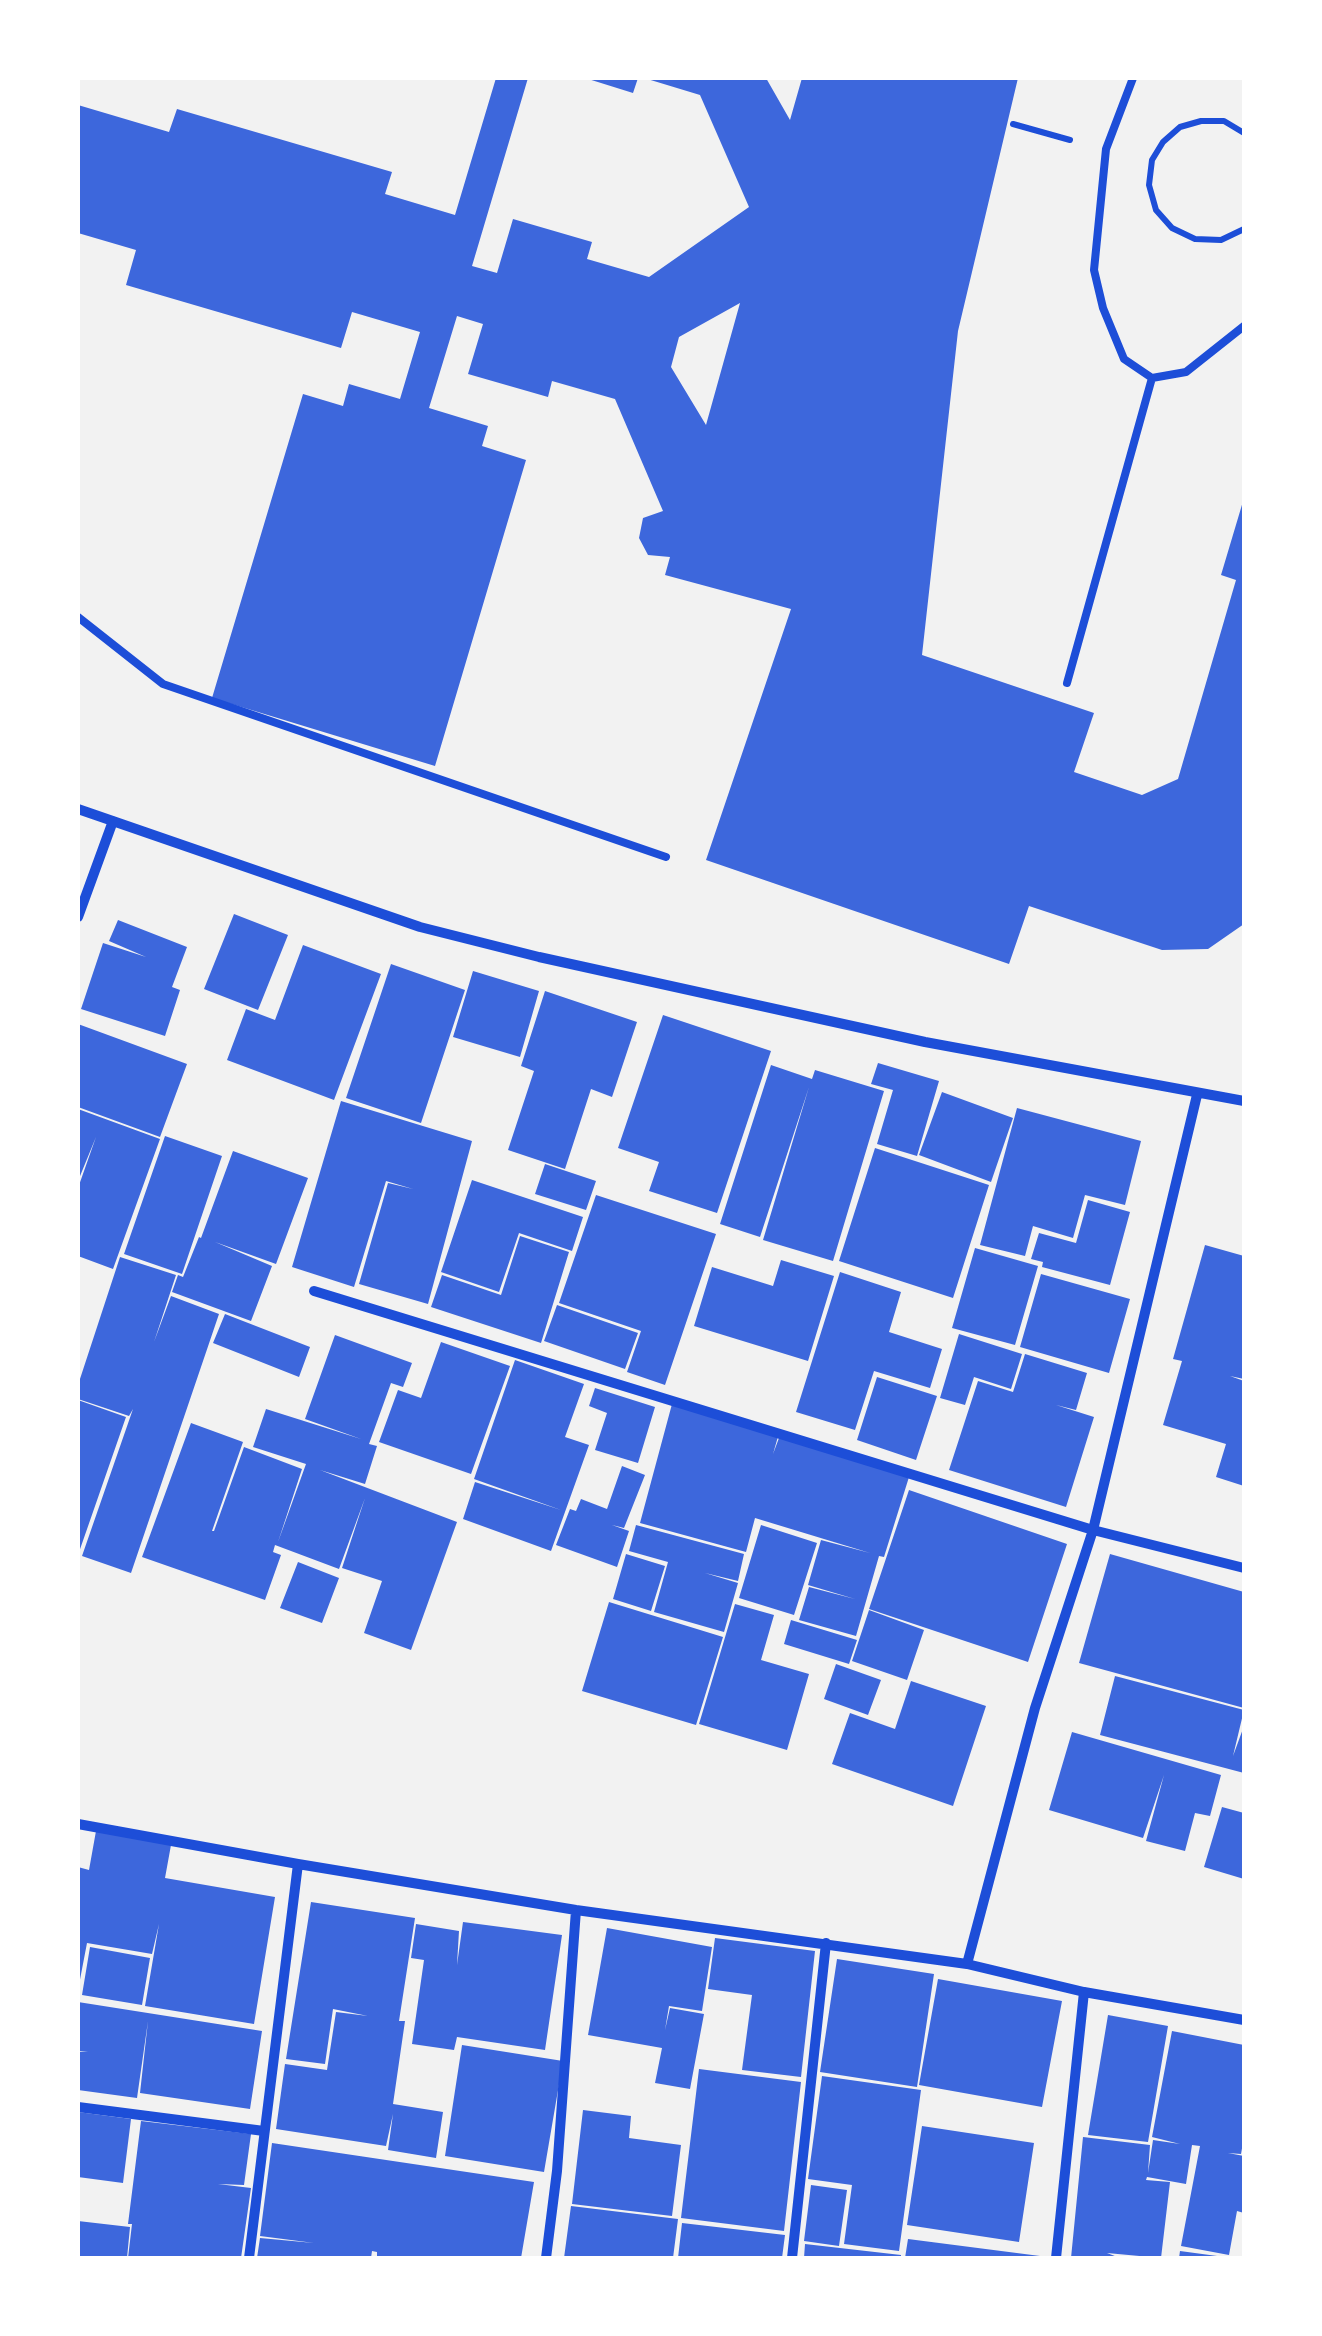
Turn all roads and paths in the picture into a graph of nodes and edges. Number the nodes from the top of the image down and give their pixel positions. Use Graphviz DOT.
graph roads {
  1 [pos="1133,78"];
  2 [pos="1244,133"];
  3 [pos="1244,229"];
  4 [pos="1244,326"];
  5 [pos="1152,378"];
  6 [pos="78,617"];
  7 [pos="1067,683"];
  8 [pos="78,808"];
  9 [pos="113,822"];
  10 [pos="666,857"];
  11 [pos="78,917"];
  12 [pos="1197,1095"];
  13 [pos="1244,1102"];
  14 [pos="314,1290"];
  15 [pos="1093,1530"];
  16 [pos="1244,1568"];
  17 [pos="78,1824"];
  18 [pos="298,1864"];
  19 [pos="576,1910"];
  20 [pos="826,1943"];
  21 [pos="967,1964"];
  22 [pos="1084,1992"];
  23 [pos="1244,2020"];
  24 [pos="78,2107"];
  25 [pos="264,2131"];
  26 [pos="249,2258"];
  27 [pos="546,2258"];
  28 [pos="792,2258"];
  29 [pos="1056,2258"];
  1 -- 5 [label="lane"];
  2 -- 3 [label="path"];
  4 -- 5 [label="lane"];
  5 -- 7 [label="lane"];
  6 -- 10 [label="lane"];
  8 -- 9 [label="street"];
  9 -- 11 [label="street"];
  9 -- 12 [label="street"];
  12 -- 13 [label="street"];
  12 -- 15 [label="street"];
  14 -- 15 [label="street"];
  15 -- 16 [label="street"];
  15 -- 21 [label="street"];
  17 -- 18 [label="street"];
  18 -- 19 [label="street"];
  18 -- 25 [label="street"];
  19 -- 20 [label="street"];
  19 -- 27 [label="street"];
  20 -- 21 [label="street"];
  20 -- 28 [label="street"];
  21 -- 22 [label="street"];
  22 -- 23 [label="street"];
  22 -- 29 [label="street"];
  24 -- 25 [label="street"];
  25 -- 26 [label="street"];
}
